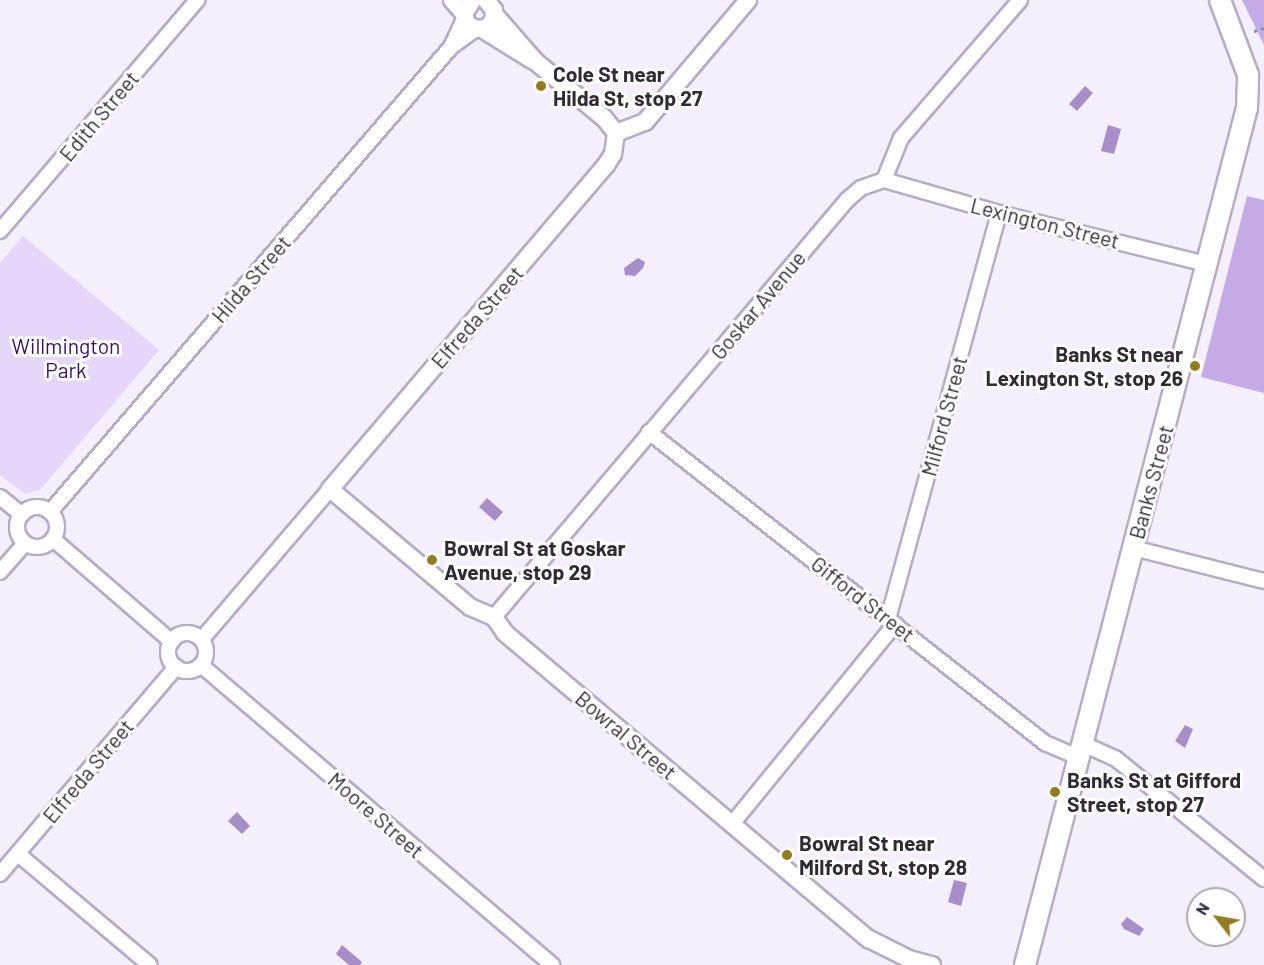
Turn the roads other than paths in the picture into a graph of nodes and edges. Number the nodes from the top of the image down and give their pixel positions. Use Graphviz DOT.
graph roads {
  1 [pos="197,0"];
  2 [pos="452,0"];
  3 [pos="748,0"];
  4 [pos="1020,0"];
  5 [pos="1220,0"];
  6 [pos="493,6"];
  7 [pos="472,18"];
  8 [pos="536,62"];
  9 [pos="616,134"];
  10 [pos="884,180"];
  11 [pos="999,213"];
  12 [pos="0,231"];
  13 [pos="1207,264"];
  14 [pos="649,432"];
  15 [pos="330,489"];
  16 [pos="0,497"];
  17 [pos="50,512"];
  18 [pos="22,514"];
  19 [pos="53,539"];
  20 [pos="25,543"];
  21 [pos="1133,548"];
  22 [pos="0,572"];
  23 [pos="1263,581"];
  24 [pos="494,617"];
  25 [pos="892,621"];
  26 [pos="202,639"];
  27 [pos="172,642"];
  28 [pos="201,665"];
  29 [pos="176,667"];
  30 [pos="1081,751"];
  31 [pos="732,824"];
  32 [pos="18,854"];
  33 [pos="0,874"];
  34 [pos="1264,879"];
  35 [pos="150,965"];
  36 [pos="552,965"];
  37 [pos="932,965"];
  38 [pos="1025,965"];
  1 -- 12 [label="street, Edith Street"];
  2 -- 7 [label="street"];
  3 -- 9 [label="street"];
  4 -- 10 [label="street"];
  5 -- 13 [label="main road, Banks Street"];
  6 -- 7 [label="street"];
  6 -- 8 [label="street"];
  7 -- 8 [label="street"];
  7 -- 17 [label="street, Hilda Street"];
  8 -- 9 [label="street"];
  9 -- 15 [label="street, Elfreda Street"];
  10 -- 11 [label="street, Lexington Street"];
  10 -- 14 [label="street, Goskar Avenue"];
  11 -- 13 [label="street, Lexington Street"];
  11 -- 25 [label="street, Milford Street"];
  13 -- 21 [label="main road, Banks Street"];
  14 -- 24 [label="street, Goskar Avenue"];
  14 -- 25 [label="street, Gifford Street"];
  15 -- 24 [label="street, Bowral Street"];
  15 -- 26 [label="street, Elfreda Street"];
  16 -- 18 [label="street"];
  17 -- 18 [label="street"];
  17 -- 19 [label="street"];
  18 -- 20 [label="street"];
  19 -- 20 [label="street"];
  19 -- 27 [label="street"];
  20 -- 22 [label="street"];
  21 -- 23 [label="street"];
  21 -- 30 [label="main road, Banks Street"];
  24 -- 31 [label="street, Bowral Street"];
  25 -- 30 [label="street, Gifford Street"];
  25 -- 31 [label="street, Milford Street"];
  26 -- 27 [label="street"];
  26 -- 28 [label="street"];
  27 -- 29 [label="street"];
  28 -- 29 [label="street"];
  28 -- 36 [label="street, Moore Street"];
  29 -- 32 [label="street, Elfreda Street"];
  30 -- 34 [label="street, Gifford Street"];
  30 -- 38 [label="main road, Banks Street"];
  31 -- 37 [label="street, Bowral Street"];
  32 -- 33 [label="street, Elfreda Street"];
  32 -- 35 [label="street"];
}
